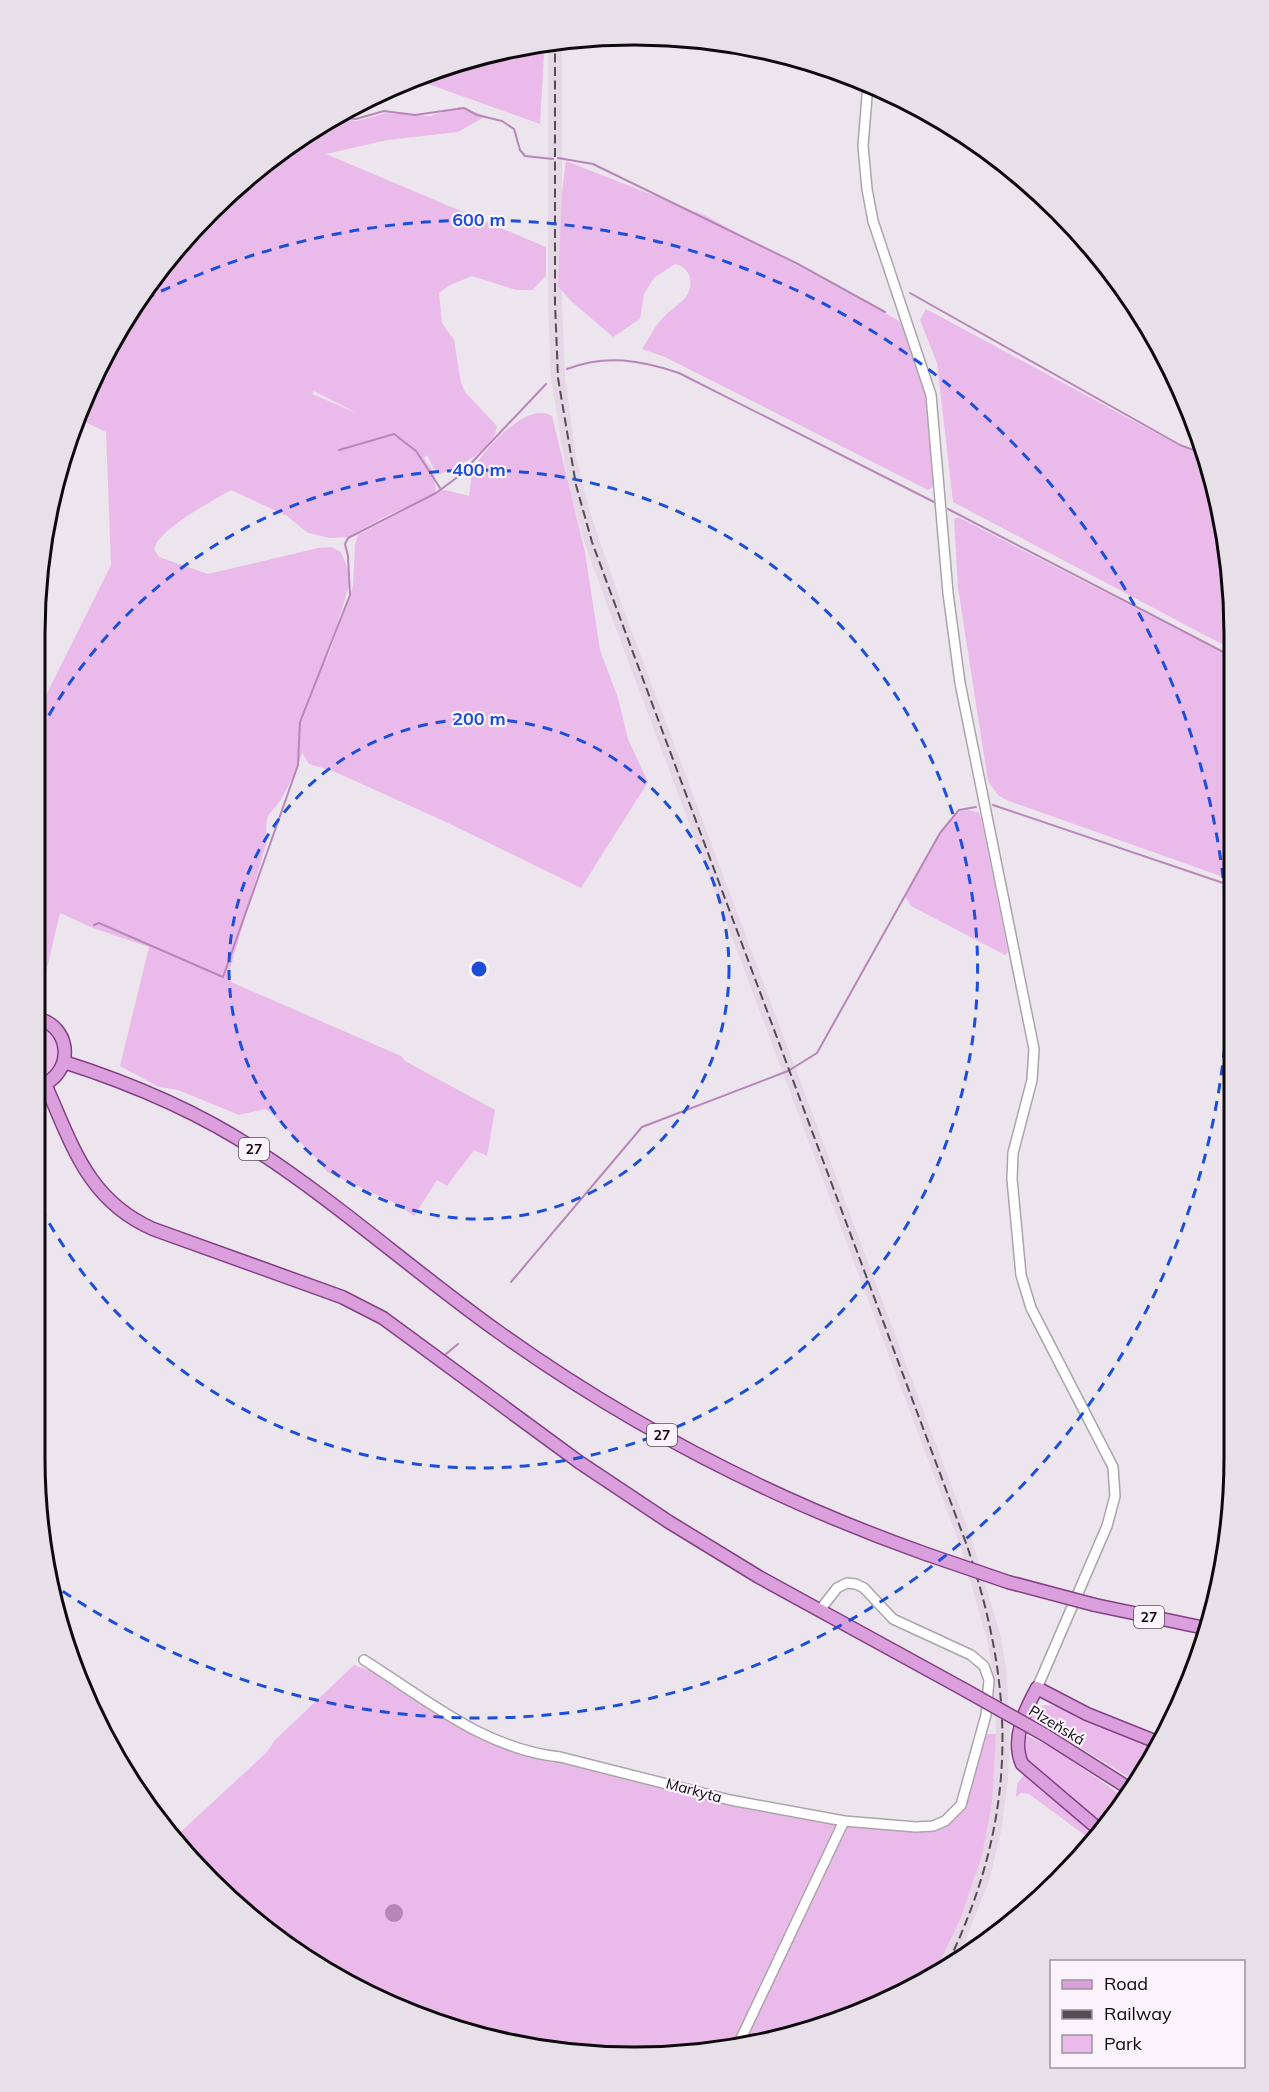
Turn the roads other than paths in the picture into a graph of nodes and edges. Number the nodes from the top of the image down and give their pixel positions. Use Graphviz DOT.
graph roads {
  1 [pos="867,93"];
  2 [pos="45,1022"];
  3 [pos="64,1062"];
  4 [pos="45,1083"];
  5 [pos="45,1091"];
  6 [pos="820,1610"];
  7 [pos="1199,1627"];
  8 [pos="364,1659"];
  9 [pos="1036,1688"];
  10 [pos="1151,1740"];
  11 [pos="1125,1786"];
  12 [pos="844,1821"];
  13 [pos="1094,1826"];
  14 [pos="742,2037"];
  1 -- 9 [label="street"];
  2 -- 3 [label="main road"];
  3 -- 4 [label="main road"];
  3 -- 7 [label="main road, 27, bridge"];
  5 -- 6 [label="main road, Plzeňská"];
  6 -- 11 [label="main road, Plzeňská, bridge"];
  6 -- 12 [label="street, Markyta"];
  8 -- 12 [label="street, Markyta"];
  9 -- 10 [label="main road"];
  9 -- 13 [label="main road"];
  12 -- 14 [label="street"];
}
